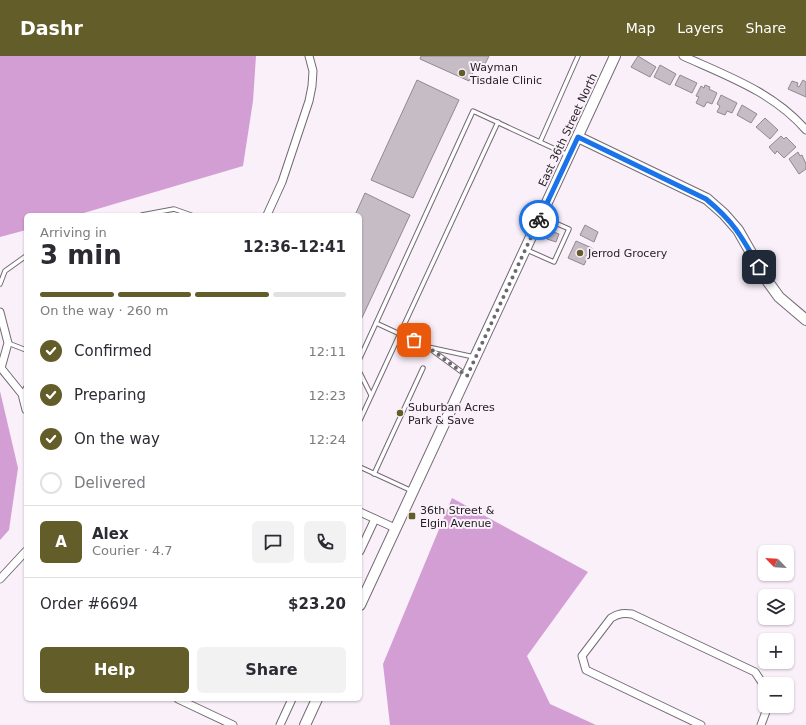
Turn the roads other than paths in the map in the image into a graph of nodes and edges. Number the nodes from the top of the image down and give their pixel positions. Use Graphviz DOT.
graph roads {
  1 [pos="309,56"];
  2 [pos="578,56"];
  3 [pos="615,56"];
  4 [pos="683,56"];
  5 [pos="498,122"];
  6 [pos="806,130"];
  7 [pos="578,137"];
  8 [pos="540,142"];
  9 [pos="569,156"];
  10 [pos="153,213"];
  11 [pos="185,213"];
  12 [pos="268,213"];
  13 [pos="541,216"];
  14 [pos="526,249"];
  15 [pos="24,258"];
  16 [pos="0,284"];
  17 [pos="0,312"];
  18 [pos="806,320"];
  19 [pos="376,323"];
  20 [pos="400,334"];
  21 [pos="8,343"];
  22 [pos="428,347"];
  23 [pos="24,349"];
  24 [pos="362,354"];
  25 [pos="476,358"];
  26 [pos="423,368"];
  27 [pos="467,376"];
  28 [pos="362,377"];
  29 [pos="24,390"];
  30 [pos="22,394"];
  31 [pos="371,395"];
  32 [pos="24,402"];
  33 [pos="362,415"];
  34 [pos="362,468"];
  35 [pos="374,474"];
  36 [pos="413,492"];
  37 [pos="362,513"];
  38 [pos="375,519"];
  39 [pos="396,528"];
  40 [pos="362,547"];
  41 [pos="24,554"];
  42 [pos="0,579"];
  43 [pos="362,601"];
  44 [pos="758,677"];
  45 [pos="182,701"];
  46 [pos="291,701"];
  47 [pos="316,701"];
  48 [pos="765,713"];
  49 [pos="233,725"];
  50 [pos="280,725"];
  51 [pos="305,725"];
  52 [pos="701,725"];
  53 [pos="761,725"];
  1 -- 12 [label="street"];
  2 -- 8 [label="lane"];
  3 -- 7 [label="main road, East 36th Street North"];
  4 -- 6 [label="street"];
  5 -- 8 [label="lane"];
  5 -- 19 [label="lane"];
  5 -- 20 [label="lane"];
  7 -- 9 [label="main road, East 36th Street North"];
  7 -- 18 [label="main road"];
  8 -- 9 [label="lane"];
  9 -- 13 [label="main road, East 36th Street North"];
  10 -- 11 [label="lane"];
  13 -- 14 [label="main road, East 36th Street North"];
  13 -- 14 [label="lane"];
  14 -- 25 [label="main road, East 36th Street North"];
  15 -- 16 [label="lane"];
  17 -- 21 [label="street"];
  19 -- 20 [label="lane"];
  19 -- 24 [label="lane"];
  20 -- 22 [label="lane"];
  20 -- 31 [label="lane"];
  21 -- 23 [label="lane"];
  21 -- 30 [label="street"];
  22 -- 25 [label="lane"];
  22 -- 27 [label="lane"];
  25 -- 27 [label="main road, East 36th Street North"];
  26 -- 35 [label="lane"];
  27 -- 36 [label="main road, East 36th Street North"];
  28 -- 31 [label="lane"];
  29 -- 30 [label="lane"];
  30 -- 32 [label="street"];
  31 -- 33 [label="lane"];
  34 -- 35 [label="lane"];
  35 -- 36 [label="lane"];
  36 -- 39 [label="main road, East 36th Street North"];
  37 -- 38 [label="street"];
  38 -- 39 [label="street"];
  38 -- 40 [label="street"];
  39 -- 43 [label="main road, East 36th Street North"];
  41 -- 42 [label="street"];
  44 -- 52 [label="street"];
  45 -- 49 [label="street"];
  46 -- 50 [label="street"];
  47 -- 51 [label="main road"];
  48 -- 53 [label="street"];
}
